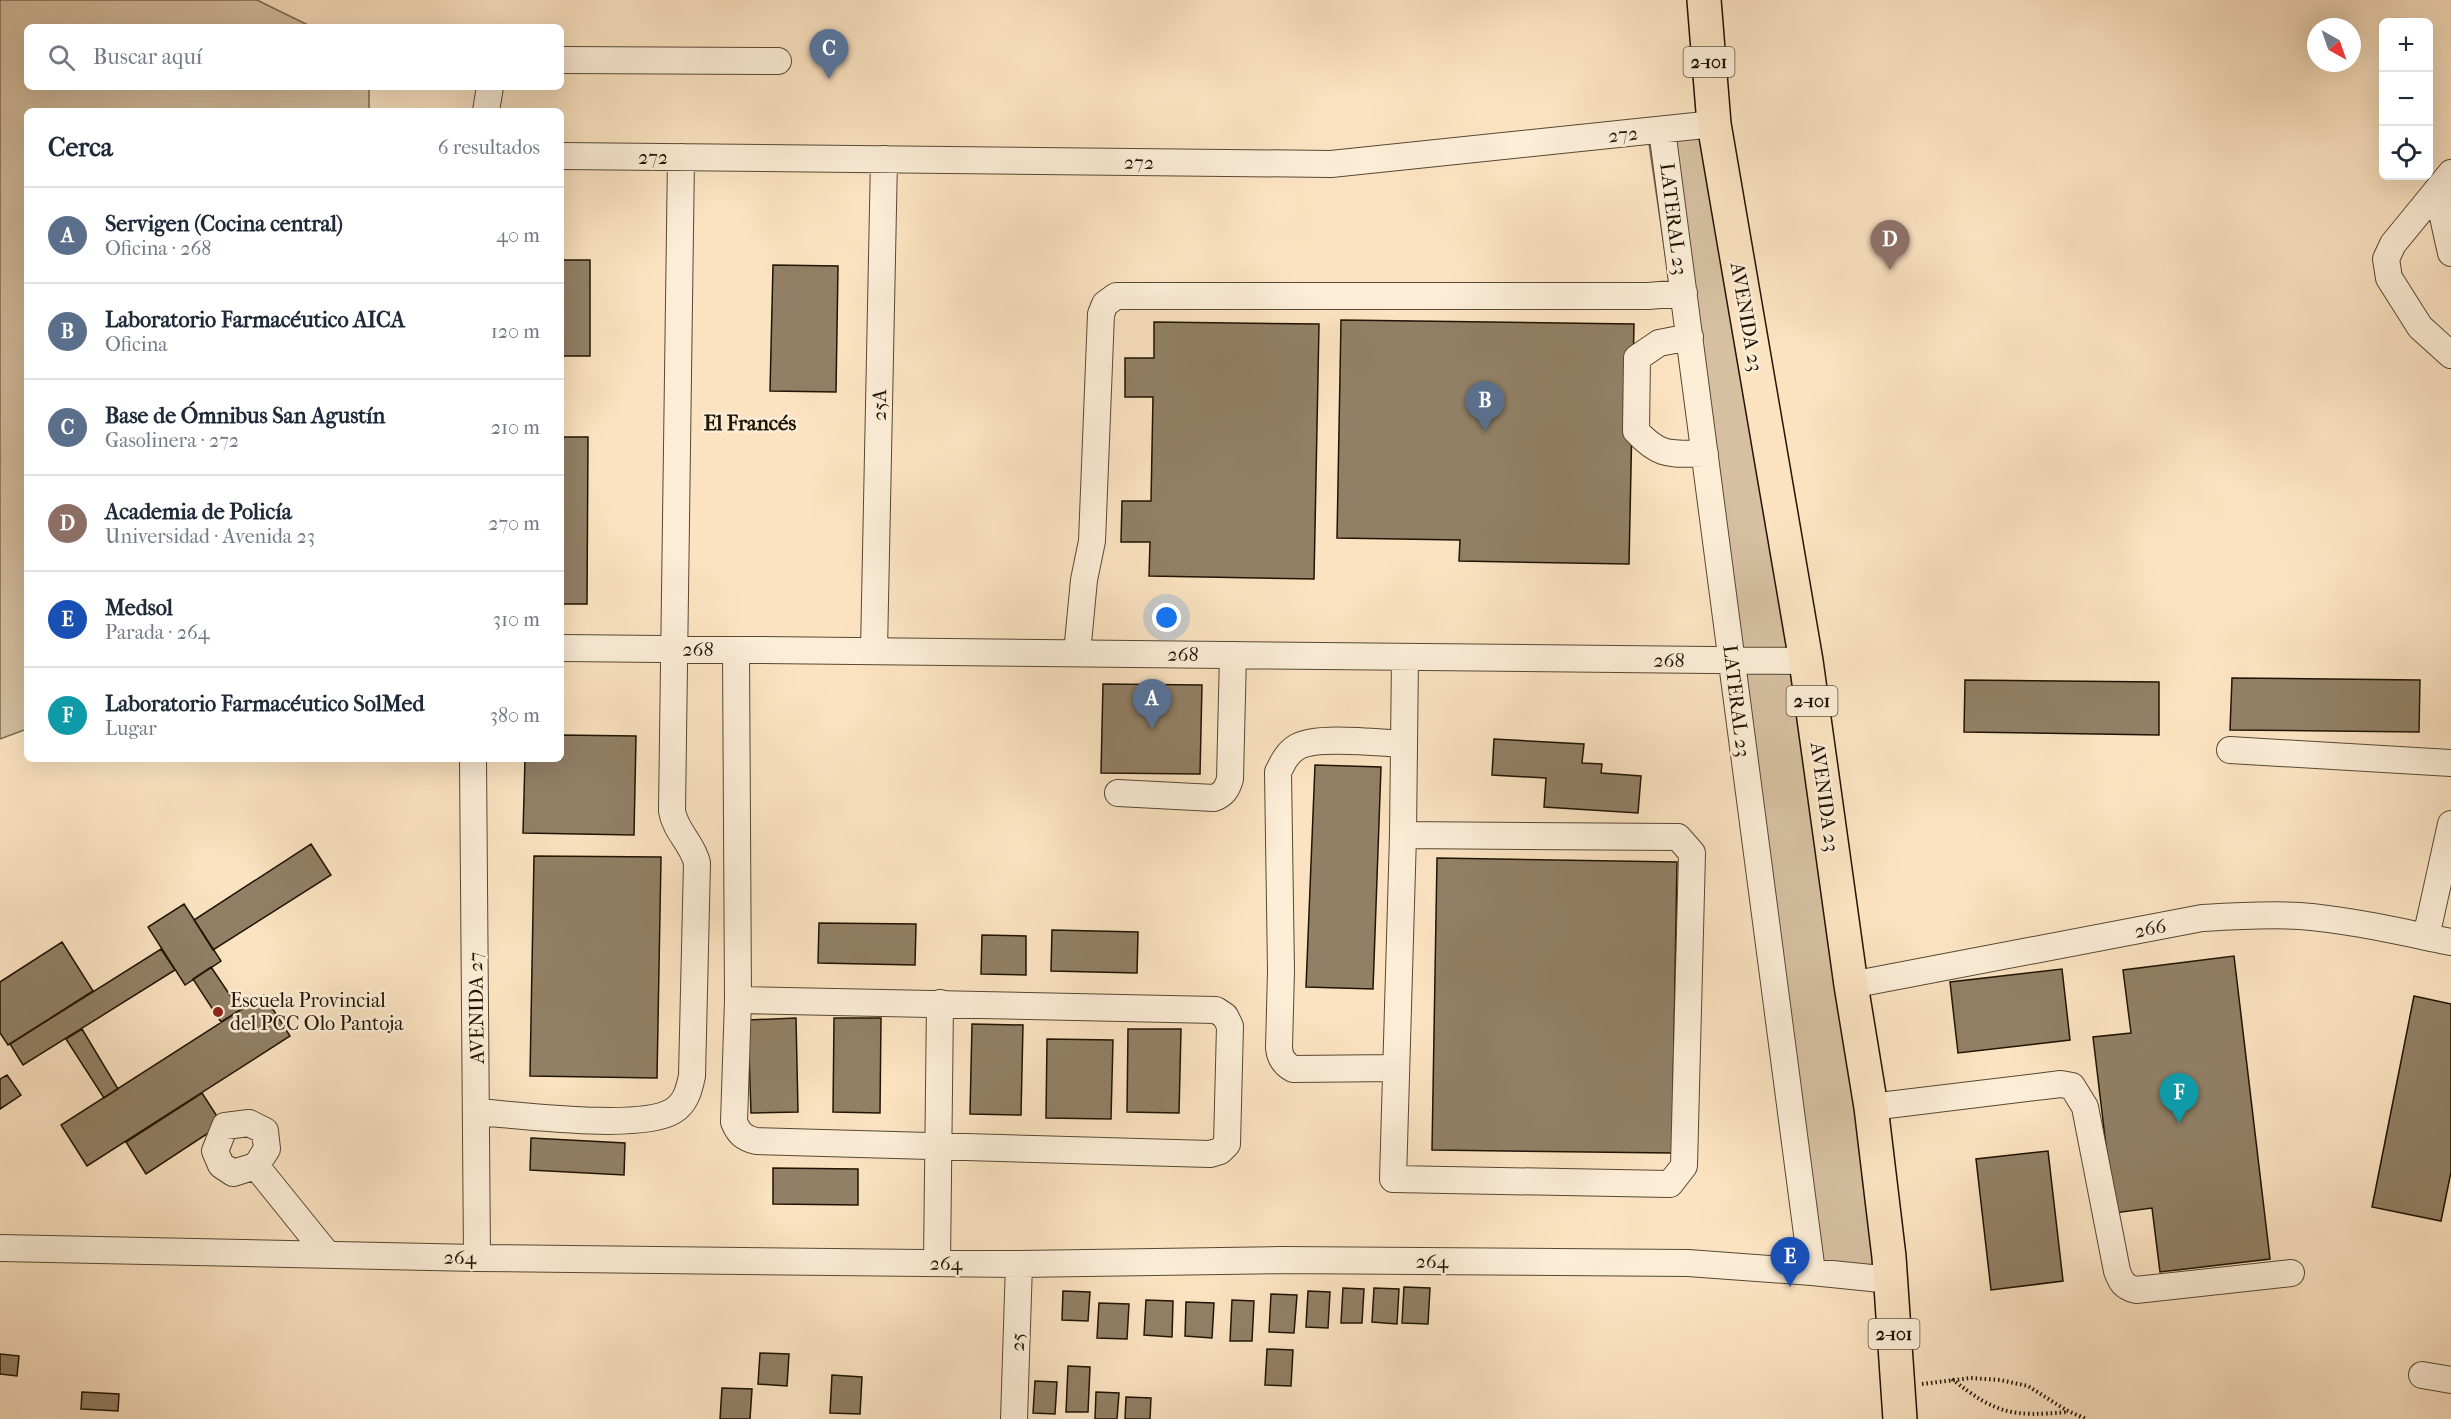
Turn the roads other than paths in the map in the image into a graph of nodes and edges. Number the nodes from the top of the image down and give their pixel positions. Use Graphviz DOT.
graph roads {
  1 [pos="1704,0"];
  2 [pos="564,60"];
  3 [pos="778,61"];
  4 [pos="490,90"];
  5 [pos="486,108"];
  6 [pos="1714,124"];
  7 [pos="1662,130"];
  8 [pos="564,156"];
  9 [pos="681,157"];
  10 [pos="884,159"];
  11 [pos="2444,182"];
  12 [pos="2451,253"];
  13 [pos="1684,293"];
  14 [pos="1690,337"];
  15 [pos="2451,355"];
  16 [pos="1705,453"];
  17 [pos="564,648"];
  18 [pos="675,649"];
  19 [pos="736,650"];
  20 [pos="874,651"];
  21 [pos="1077,653"];
  22 [pos="1233,655"];
  23 [pos="1405,657"];
  24 [pos="1732,660"];
  25 [pos="1806,661"];
  26 [pos="1404,744"];
  27 [pos="2230,750"];
  28 [pos="473,762"];
  29 [pos="2451,763"];
  30 [pos="1118,793"];
  31 [pos="2451,824"];
  32 [pos="1403,835"];
  33 [pos="2426,937"];
  34 [pos="2451,942"];
  35 [pos="1851,985"];
  36 [pos="738,1000"];
  37 [pos="940,1003"];
  38 [pos="1396,1068"];
  39 [pos="1871,1107"];
  40 [pos="477,1112"];
  41 [pos="938,1145"];
  42 [pos="256,1166"];
  43 [pos="0,1248"];
  44 [pos="327,1254"];
  45 [pos="477,1258"];
  46 [pos="937,1263"];
  47 [pos="1019,1264"];
  48 [pos="1812,1272"];
  49 [pos="2291,1273"];
  50 [pos="1891,1280"];
  51 [pos="2422,1375"];
  52 [pos="2451,1380"];
  53 [pos="1899,1404"];
  54 [pos="1014,1419"];
  1 -- 6 [label="main road, AVENIDA 23 / 2-101"];
  2 -- 3 [label="street"];
  4 -- 5 [label="street"];
  6 -- 7 [label="street, 272"];
  6 -- 25 [label="main road, AVENIDA 23 / 2-101"];
  7 -- 10 [label="street, 272"];
  7 -- 13 [label="street, LATERAL 23"];
  8 -- 9 [label="street, 272"];
  9 -- 10 [label="street, 272"];
  9 -- 18 [label="street"];
  10 -- 20 [label="street, 25A"];
  11 -- 12 [label="street"];
  11 -- 15 [label="street"];
  13 -- 14 [label="street, LATERAL 23"];
  13 -- 21 [label="street"];
  14 -- 16 [label="street, LATERAL 23"];
  14 -- 16 [label="street"];
  16 -- 24 [label="street, LATERAL 23"];
  17 -- 18 [label="street, 268"];
  18 -- 19 [label="street, 268"];
  18 -- 40 [label="street"];
  19 -- 20 [label="street, 268"];
  19 -- 36 [label="street"];
  20 -- 21 [label="street, 268"];
  21 -- 22 [label="street, 268"];
  22 -- 23 [label="street, 268"];
  22 -- 30 [label="street"];
  23 -- 24 [label="street, 268"];
  23 -- 26 [label="street"];
  24 -- 25 [label="street, 268"];
  24 -- 48 [label="street, LATERAL 23"];
  25 -- 35 [label="main road, AVENIDA 23 / 2-101"];
  26 -- 32 [label="street"];
  26 -- 38 [label="street"];
  27 -- 29 [label="street"];
  28 -- 40 [label="street, AVENIDA 27"];
  31 -- 33 [label="street"];
  32 -- 38 [label="street"];
  32 -- 38 [label="street"];
  33 -- 34 [label="street, 266"];
  33 -- 35 [label="street, 266"];
  35 -- 39 [label="main road, AVENIDA 23 / 2-101"];
  36 -- 37 [label="street"];
  36 -- 41 [label="street"];
  37 -- 41 [label="street"];
  37 -- 41 [label="street"];
  39 -- 49 [label="street"];
  39 -- 50 [label="main road, AVENIDA 23 / 2-101"];
  40 -- 45 [label="street, AVENIDA 27"];
  41 -- 46 [label="street"];
  42 -- 44 [label="street"];
  43 -- 44 [label="street, 264"];
  44 -- 45 [label="street, 264"];
  45 -- 46 [label="street, 264"];
  46 -- 47 [label="street, 264"];
  47 -- 48 [label="street, 264"];
  47 -- 54 [label="street, 25"];
  48 -- 50 [label="street, 264"];
  50 -- 53 [label="main road, AVENIDA 23 / 2-101"];
  51 -- 52 [label="street"];
}
